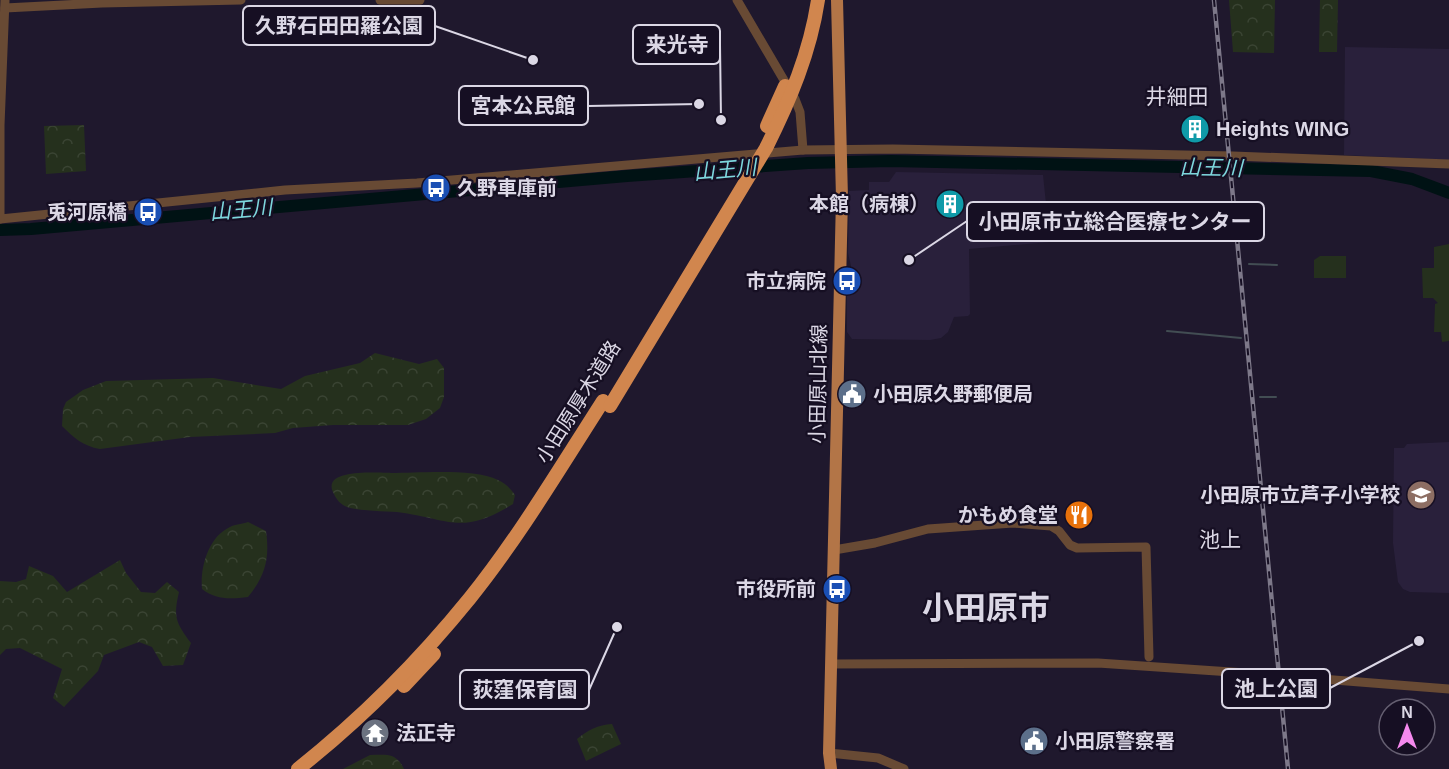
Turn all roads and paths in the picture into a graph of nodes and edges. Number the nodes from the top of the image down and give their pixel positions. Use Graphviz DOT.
graph roads {
  1 [pos="241,0"];
  2 [pos="380,0"];
  3 [pos="420,0"];
  4 [pos="737,0"];
  5 [pos="809,0"];
  6 [pos="818,0"];
  7 [pos="837,0"];
  8 [pos="5,4"];
  9 [pos="803,150"];
  10 [pos="842,153"];
  11 [pos="1449,165"];
  12 [pos="0,219"];
  13 [pos="607,404"];
  14 [pos="834,550"];
  15 [pos="1149,657"];
  16 [pos="831,664"];
  17 [pos="1261,674"];
  18 [pos="1296,677"];
  19 [pos="1449,689"];
  20 [pos="829,753"];
  21 [pos="298,769"];
  22 [pos="312,769"];
  23 [pos="831,769"];
  24 [pos="904,769"];
  1 -- 8 [label="street"];
  2 -- 3 [label="street"];
  4 -- 9 [label="street"];
  5 -- 13 [label="highway, 小田原厚木道路, bridge"];
  6 -- 13 [label="highway, 小田原厚木道路, bridge"];
  7 -- 10 [label="main road, 小田原山北線"];
  8 -- 12 [label="street"];
  9 -- 10 [label="street"];
  9 -- 12 [label="street"];
  10 -- 11 [label="street"];
  10 -- 14 [label="main road, 小田原山北線"];
  13 -- 21 [label="highway, 小田原厚木道路"];
  13 -- 22 [label="highway, 小田原厚木道路"];
  14 -- 15 [label="street"];
  14 -- 16 [label="main road, 小田原山北線"];
  16 -- 17 [label="street"];
  16 -- 20 [label="main road, 小田原山北線"];
  18 -- 19 [label="street"];
  20 -- 23 [label="main road, 小田原山北線"];
  20 -- 24 [label="street"];
}
